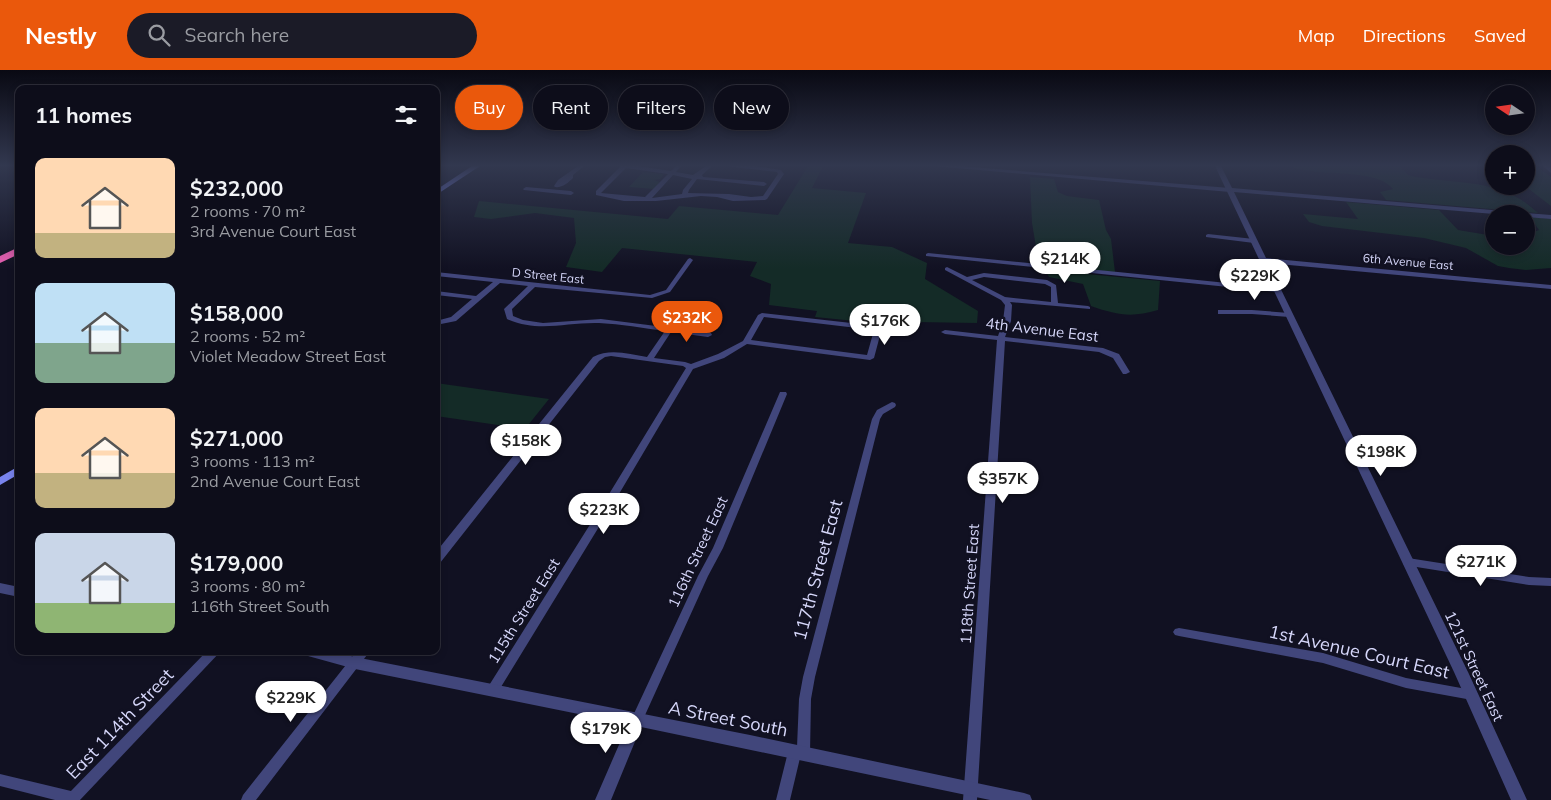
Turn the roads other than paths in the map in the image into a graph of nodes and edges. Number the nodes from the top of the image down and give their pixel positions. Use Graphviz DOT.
graph roads {
  1 [pos="1235,200"];
  2 [pos="1350,200"];
  3 [pos="1485,211"];
  4 [pos="1535,216"];
  5 [pos="1551,217"];
  6 [pos="1208,236"];
  7 [pos="1254,241"];
  8 [pos="15,242"];
  9 [pos="0,250"];
  10 [pos="15,252"];
  11 [pos="928,255"];
  12 [pos="0,260"];
  13 [pos="690,260"];
  14 [pos="1263,260"];
  15 [pos="947,269"];
  16 [pos="440,275"];
  17 [pos="966,279"];
  18 [pos="498,282"];
  19 [pos="1047,282"];
  20 [pos="532,286"];
  21 [pos="1551,287"];
  22 [pos="1278,290"];
  23 [pos="440,293"];
  24 [pos="477,298"];
  25 [pos="1003,299"];
  26 [pos="1055,305"];
  27 [pos="1088,308"];
  28 [pos="1221,312"];
  29 [pos="1289,316"];
  30 [pos="454,318"];
  31 [pos="440,323"];
  32 [pos="669,330"];
  33 [pos="945,332"];
  34 [pos="708,335"];
  35 [pos="1002,339"];
  36 [pos="746,342"];
  37 [pos="651,357"];
  38 [pos="690,367"];
  39 [pos="1126,372"];
  40 [pos="783,394"];
  41 [pos="892,405"];
  42 [pos="15,473"];
  43 [pos="0,482"];
  44 [pos="440,555"];
  45 [pos="1408,562"];
  46 [pos="1551,582"];
  47 [pos="0,588"];
  48 [pos="15,591"];
  49 [pos="1179,632"];
  50 [pos="211,655"];
  51 [pos="342,655"];
  52 [pos="359,657"];
  53 [pos="492,691"];
  54 [pos="1472,695"];
  55 [pos="637,720"];
  56 [pos="799,753"];
  57 [pos="0,780"];
  58 [pos="971,794"];
  59 [pos="72,799"];
  60 [pos="248,800"];
  61 [pos="603,800"];
  62 [pos="783,800"];
  63 [pos="1024,800"];
  64 [pos="1519,800"];
  1 -- 7 [label="street, 121st Street East"];
  2 -- 3 [label="street"];
  4 -- 5 [label="street"];
  6 -- 7 [label="street"];
  7 -- 14 [label="street, 121st Street East"];
  8 -- 9 [label="highway"];
  10 -- 12 [label="highway"];
  11 -- 22 [label="street"];
  13 -- 20 [label="street, D Street East"];
  14 -- 21 [label="street, 6th Avenue East"];
  14 -- 22 [label="street, 121st Street East"];
  15 -- 17 [label="street"];
  16 -- 18 [label="street, D Street East"];
  17 -- 19 [label="street"];
  17 -- 25 [label="street"];
  18 -- 20 [label="street, D Street East"];
  18 -- 24 [label="street"];
  19 -- 26 [label="street"];
  20 -- 32 [label="street"];
  22 -- 29 [label="street, 121st Street East"];
  23 -- 24 [label="street"];
  24 -- 30 [label="street"];
  25 -- 26 [label="street"];
  25 -- 35 [label="street, 118th Street East"];
  26 -- 27 [label="street"];
  28 -- 29 [label="street"];
  29 -- 45 [label="street, 121st Street East"];
  30 -- 31 [label="street"];
  32 -- 34 [label="street"];
  32 -- 37 [label="street"];
  33 -- 35 [label="street, 4th Avenue East"];
  35 -- 39 [label="street, 4th Avenue East"];
  35 -- 58 [label="street, 118th Street East"];
  36 -- 36 [label="street"];
  36 -- 38 [label="street"];
  37 -- 38 [label="street"];
  37 -- 44 [label="street"];
  38 -- 53 [label="street, 115th Street East"];
  40 -- 55 [label="street, 116th Street East"];
  41 -- 56 [label="street, 117th Street East"];
  42 -- 43 [label="main road"];
  45 -- 46 [label="street"];
  45 -- 54 [label="street, 121st Street East"];
  47 -- 48 [label="street"];
  49 -- 54 [label="street, 1st Avenue Court East"];
  50 -- 59 [label="street, East 114th Street"];
  51 -- 52 [label="street, A Street South"];
  52 -- 53 [label="street, A Street South"];
  52 -- 60 [label="street"];
  53 -- 55 [label="street, A Street South"];
  54 -- 64 [label="street, 121st Street East"];
  55 -- 56 [label="street, A Street South"];
  55 -- 61 [label="street"];
  56 -- 58 [label="street, A Street South"];
  56 -- 62 [label="street, 117th Street East"];
  57 -- 59 [label="street"];
  58 -- 63 [label="street, A Street South"];
}
